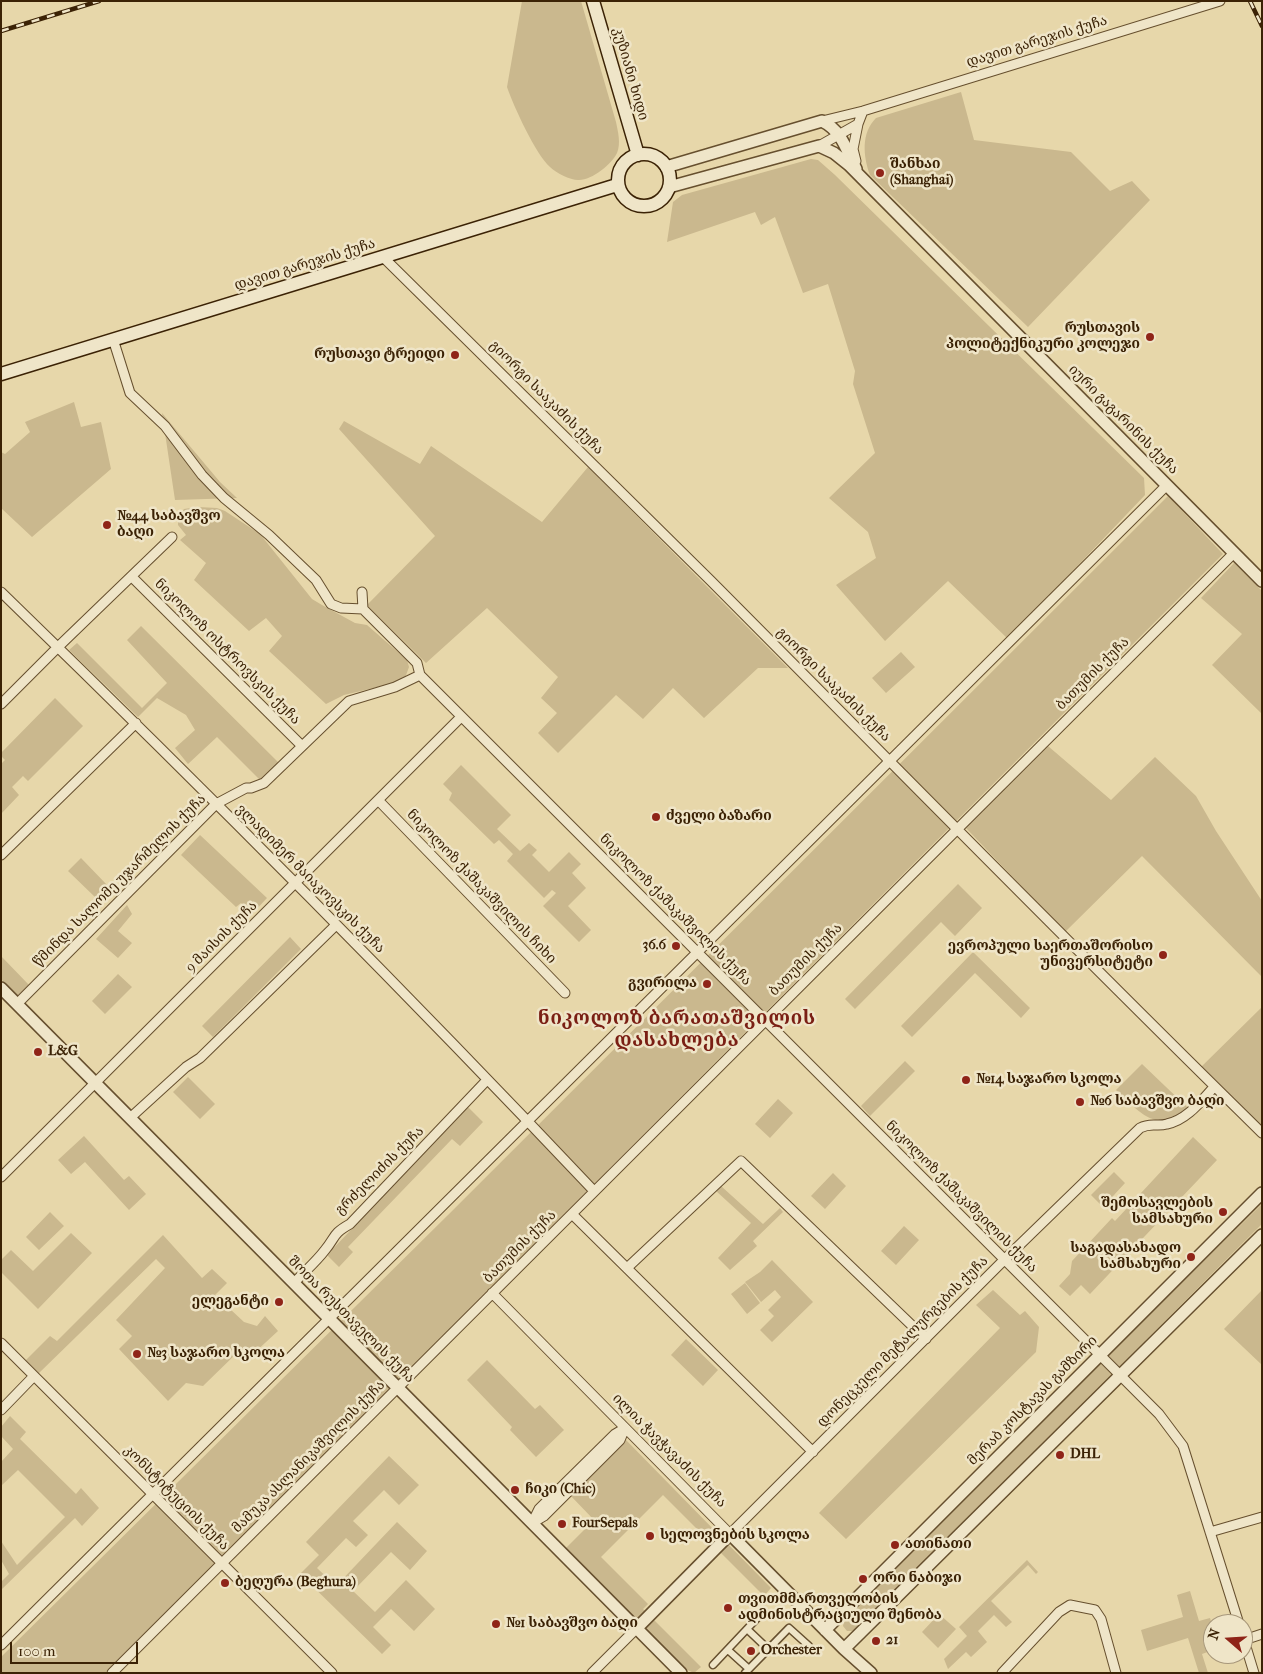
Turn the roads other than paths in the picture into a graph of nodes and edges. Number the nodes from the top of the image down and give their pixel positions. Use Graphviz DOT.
graph roads {
  1 [pos="593,1"];
  2 [pos="1220,1"];
  3 [pos="863,112"];
  4 [pos="816,122"];
  5 [pos="858,124"];
  6 [pos="839,133"];
  7 [pos="819,146"];
  8 [pos="638,155"];
  9 [pos="666,167"];
  10 [pos="858,174"];
  11 [pos="617,185"];
  12 [pos="669,187"];
  13 [pos="383,256"];
  14 [pos="113,339"];
  15 [pos="1,374"];
  16 [pos="1167,485"];
  17 [pos="172,537"];
  18 [pos="1234,553"];
  19 [pos="132,577"];
  20 [pos="1262,581"];
  21 [pos="1,592"];
  22 [pos="362,592"];
  23 [pos="363,609"];
  24 [pos="58,647"];
  25 [pos="420,675"];
  26 [pos="1,704"];
  27 [pos="461,717"];
  28 [pos="136,723"];
  29 [pos="302,746"];
  30 [pos="890,762"];
  31 [pos="378,800"];
  32 [pos="216,804"];
  33 [pos="958,829"];
  34 [pos="1,856"];
  35 [pos="295,883"];
  36 [pos="336,925"];
  37 [pos="698,952"];
  38 [pos="1,988"];
  39 [pos="565,993"];
  40 [pos="17,1004"];
  41 [pos="766,1020"];
  42 [pos="487,1080"];
  43 [pos="95,1083"];
  44 [pos="1214,1087"];
  45 [pos="130,1118"];
  46 [pos="528,1122"];
  47 [pos="1262,1134"];
  48 [pos="1,1177"];
  49 [pos="594,1191"];
  50 [pos="1262,1193"];
  51 [pos="572,1214"];
  52 [pos="1262,1235"];
  53 [pos="1004,1260"];
  54 [pos="627,1268"];
  55 [pos="294,1283"];
  56 [pos="492,1294"];
  57 [pos="329,1319"];
  58 [pos="926,1339"];
  59 [pos="1,1343"];
  60 [pos="1100,1356"];
  61 [pos="34,1376"];
  62 [pos="1120,1376"];
  63 [pos="398,1388"];
  64 [pos="1,1410"];
  65 [pos="625,1428"];
  66 [pos="813,1452"];
  67 [pos="153,1494"];
  68 [pos="1262,1517"];
  69 [pos="532,1523"];
  70 [pos="1210,1532"];
  71 [pos="730,1534"];
  72 [pos="222,1563"];
  73 [pos="763,1612"];
  74 [pos="1236,1614"];
  75 [pos="637,1628"];
  76 [pos="747,1629"];
  77 [pos="825,1630"];
  78 [pos="1,1646"];
  79 [pos="809,1646"];
  80 [pos="768,1649"];
  81 [pos="844,1649"];
  82 [pos="728,1650"];
  83 [pos="713,1665"];
  84 [pos="747,1671"];
  85 [pos="112,1673"];
  86 [pos="332,1673"];
  87 [pos="592,1673"];
  88 [pos="680,1673"];
  89 [pos="871,1673"];
  90 [pos="1002,1673"];
  91 [pos="1116,1673"];
  1 -- 8 [label="main road, კუზიანი ხიდი"];
  2 -- 3 [label="street, დავით გარეჯის ქუჩა"];
  3 -- 4 [label="street, დავით გარეჯის ქუჩა"];
  3 -- 5 [label="street"];
  4 -- 6 [label="street, იური გაგარინის ქუჩა"];
  4 -- 9 [label="street, დავით გარეჯის ქუჩა"];
  5 -- 6 [label="street"];
  5 -- 10 [label="street"];
  6 -- 7 [label="street"];
  6 -- 10 [label="street, იური გაგარინის ქუჩა"];
  7 -- 10 [label="street, იური გაგარინის ქუჩა"];
  7 -- 12 [label="street"];
  8 -- 9 [label="main road"];
  8 -- 11 [label="main road"];
  9 -- 12 [label="main road"];
  10 -- 16 [label="street, იური გაგარინის ქუჩა"];
  11 -- 12 [label="main road"];
  11 -- 13 [label="main road, დავით გარეჯის ქუჩა"];
  13 -- 14 [label="main road, დავით გარეჯის ქუჩა"];
  13 -- 30 [label="street, გიორგი სააკაძის ქუჩა"];
  14 -- 15 [label="main road, დავით გარეჯის ქუჩა"];
  14 -- 23 [label="street"];
  16 -- 18 [label="street, იური გაგარინის ქუჩა"];
  16 -- 30 [label="street"];
  17 -- 19 [label="street"];
  18 -- 20 [label="street, იური გაგარინის ქუჩა"];
  18 -- 33 [label="street, ბათუმის ქუჩა"];
  19 -- 24 [label="street"];
  19 -- 29 [label="street, ნიკოლოზ ოსტროვსკის ქუჩა"];
  21 -- 24 [label="street, ვლადიმერ მაიაკოვსკის ქუჩა"];
  22 -- 23 [label="street"];
  23 -- 25 [label="street, ნიკოლოზ ქაშაკაშვილის ქუჩა"];
  24 -- 26 [label="street"];
  24 -- 28 [label="street, ვლადიმერ მაიაკოვსკის ქუჩა"];
  25 -- 27 [label="street, ნიკოლოზ ქაშაკაშვილის ქუჩა"];
  25 -- 29 [label="street, წმინდა სალომე უჯარმელის ქუჩა"];
  27 -- 31 [label="street, 9 მაისის ქუჩა"];
  27 -- 37 [label="street, ნიკოლოზ ქაშაკაშვილის ქუჩა"];
  28 -- 32 [label="street, ვლადიმერ მაიაკოვსკის ქუჩა"];
  28 -- 34 [label="street"];
  29 -- 32 [label="street, წმინდა სალომე უჯარმელის ქუჩა"];
  30 -- 33 [label="street, გიორგი სააკაძის ქუჩა"];
  30 -- 37 [label="street"];
  31 -- 35 [label="street, 9 მაისის ქუჩა"];
  31 -- 39 [label="street, ნიკოლოზ ქაშაკაშვილის ჩიხი"];
  32 -- 35 [label="street, ვლადიმერ მაიაკოვსკის ქუჩა"];
  32 -- 40 [label="street, წმინდა სალომე უჯარმელის ქუჩა"];
  33 -- 41 [label="street, ბათუმის ქუჩა"];
  33 -- 44 [label="street, გიორგი სააკაძის ქუჩა"];
  35 -- 36 [label="street, ვლადიმერ მაიაკოვსკის ქუჩა"];
  35 -- 43 [label="street, 9 მაისის ქუჩა"];
  36 -- 42 [label="street, ვლადიმერ მაიაკოვსკის ქუჩა"];
  36 -- 45 [label="street"];
  37 -- 41 [label="street, ნიკოლოზ ქაშაკაშვილის ქუჩა"];
  37 -- 46 [label="street"];
  38 -- 40 [label="street, შოთა რუსთაველის ქუჩა"];
  40 -- 43 [label="street, შოთა რუსთაველის ქუჩა"];
  41 -- 49 [label="street, ბათუმის ქუჩა"];
  41 -- 53 [label="street, ნიკოლოზ ქაშაკაშვილის ქუჩა"];
  42 -- 46 [label="street, ვლადიმერ მაიაკოვსკის ქუჩა"];
  42 -- 55 [label="street, გრძელიძის ქუჩა"];
  43 -- 45 [label="street, შოთა რუსთაველის ქუჩა"];
  43 -- 48 [label="street, 9 მაისის ქუჩა"];
  44 -- 47 [label="street, გიორგი სააკაძის ქუჩა"];
  44 -- 53 [label="street, დონეცკელი მეტალურგების ქუჩა"];
  45 -- 55 [label="street, შოთა რუსთაველის ქუჩა"];
  46 -- 49 [label="street, ვლადიმერ მაიაკოვსკის ქუჩა"];
  46 -- 57 [label="street"];
  49 -- 51 [label="street, ბათუმის ქუჩა"];
  50 -- 60 [label="street, მერაბ კოსტავას გამზირი"];
  51 -- 54 [label="street"];
  51 -- 56 [label="street, ბათუმის ქუჩა"];
  52 -- 62 [label="street"];
  53 -- 58 [label="street, დონეცკელი მეტალურგების ქუჩა"];
  53 -- 60 [label="street, ნიკოლოზ ქაშაკაშვილის ქუჩა"];
  54 -- 58 [label="street"];
  54 -- 66 [label="street"];
  55 -- 57 [label="street, შოთა რუსთაველის ქუჩა"];
  56 -- 63 [label="street, ბათუმის ქუჩა"];
  56 -- 65 [label="street, ილია ჭავჭავაძის ქუჩა"];
  57 -- 63 [label="street, შოთა რუსთაველის ქუჩა"];
  57 -- 67 [label="street"];
  58 -- 66 [label="street, დონეცკელი მეტალურგების ქუჩა"];
  59 -- 61 [label="street, კონსტიტუციის ქუჩა"];
  60 -- 62 [label="street, ნიკოლოზ ქაშაკაშვილის ქუჩა"];
  60 -- 77 [label="street, მერაბ კოსტავას გამზირი"];
  61 -- 64 [label="street"];
  61 -- 67 [label="street, კონსტიტუციის ქუჩა"];
  62 -- 70 [label="street, ნიკოლოზ ქაშაკაშვილის ქუჩა"];
  62 -- 81 [label="street"];
  63 -- 69 [label="street, შოთა რუსთაველის ქუჩა"];
  63 -- 72 [label="street, მამუკა ასლანიკაშვილის ქუჩა"];
  65 -- 69 [label="street"];
  65 -- 71 [label="street, ილია ჭავჭავაძის ქუჩა"];
  66 -- 71 [label="street, დონეცკელი მეტალურგების ქუჩა"];
  67 -- 72 [label="street, კონსტიტუციის ქუჩა"];
  67 -- 78 [label="street"];
  68 -- 70 [label="street"];
  69 -- 75 [label="street, შოთა რუსთაველის ქუჩა"];
  70 -- 74 [label="street, ნიკოლოზ ქაშაკაშვილის ქუჩა"];
  71 -- 75 [label="street"];
  71 -- 77 [label="street, ილია ჭავჭავაძის ქუჩა"];
  72 -- 85 [label="street, მამუკა ასლანიკაშვილის ქუჩა"];
  72 -- 86 [label="street, კონსტიტუციის ქუჩა"];
  73 -- 76 [label="street"];
  75 -- 87 [label="street"];
  75 -- 88 [label="street, შოთა რუსთაველის ქუჩა"];
  76 -- 80 [label="street"];
  76 -- 82 [label="street"];
  77 -- 81 [label="street, ილია ჭავჭავაძის ქუჩა"];
  79 -- 80 [label="street"];
  80 -- 84 [label="street"];
  81 -- 89 [label="street, ილია ჭავჭავაძის ქუჩა"];
  82 -- 83 [label="street"];
  82 -- 84 [label="street"];
  90 -- 91 [label="street"];
}
